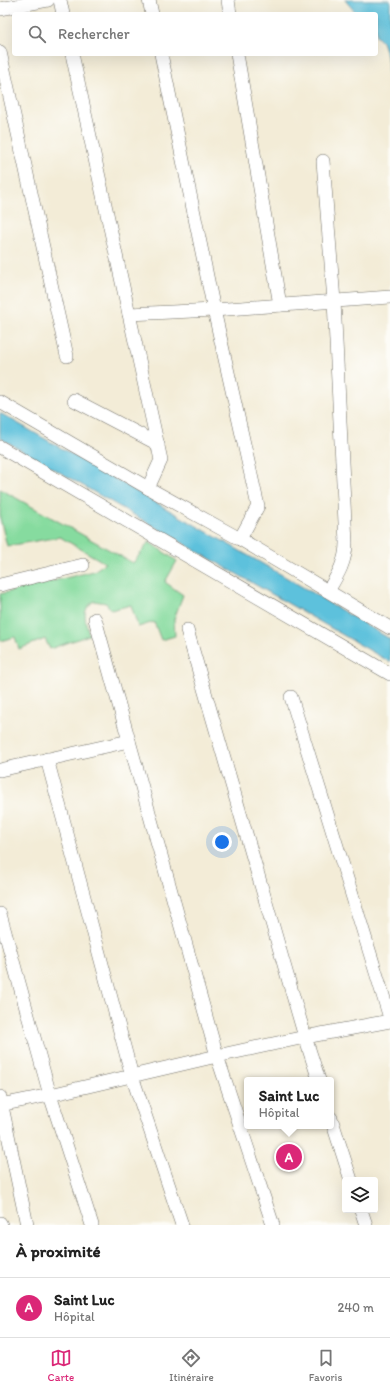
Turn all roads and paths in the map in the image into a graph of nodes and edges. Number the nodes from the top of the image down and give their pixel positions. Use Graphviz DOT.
graph roads {
  1 [pos="48,0"];
  2 [pos="60,0"];
  3 [pos="149,0"];
  4 [pos="228,0"];
  5 [pos="0,9"];
  6 [pos="63,12"];
  7 [pos="152,12"];
  8 [pos="230,12"];
  9 [pos="0,52"];
  10 [pos="72,56"];
  11 [pos="161,56"];
  12 [pos="237,56"];
  13 [pos="323,161"];
  14 [pos="390,298"];
  15 [pos="334,301"];
  16 [pos="280,305"];
  17 [pos="214,310"];
  18 [pos="129,314"];
  19 [pos="67,356"];
  20 [pos="74,400"];
  21 [pos="0,402"];
  22 [pos="158,444"];
  23 [pos="0,447"];
  24 [pos="148,488"];
  25 [pos="240,539"];
  26 [pos="83,564"];
  27 [pos="0,585"];
  28 [pos="328,591"];
  29 [pos="95,619"];
  30 [pos="390,628"];
  31 [pos="187,630"];
  32 [pos="390,674"];
  33 [pos="291,697"];
  34 [pos="129,741"];
  35 [pos="47,759"];
  36 [pos="0,770"];
  37 [pos="0,914"];
  38 [pos="390,1019"];
  39 [pos="305,1037"];
  40 [pos="217,1056"];
  41 [pos="132,1076"];
  42 [pos="317,1077"];
  43 [pos="50,1096"];
  44 [pos="1,1102"];
  45 [pos="334,1127"];
  46 [pos="350,1177"];
  47 [pos="362,1213"];
  48 [pos="27,1225"];
  49 [pos="92,1225"];
  50 [pos="182,1225"];
  51 [pos="273,1225"];
  52 [pos="366,1225"];
  1 -- 5 [label="street"];
  2 -- 6 [label="street"];
  3 -- 7 [label="street"];
  4 -- 8 [label="street"];
  9 -- 19 [label="street"];
  10 -- 18 [label="street"];
  11 -- 17 [label="street"];
  12 -- 16 [label="street"];
  13 -- 15 [label="street"];
  14 -- 15 [label="street"];
  15 -- 16 [label="street"];
  15 -- 28 [label="street"];
  16 -- 17 [label="street"];
  17 -- 18 [label="street"];
  17 -- 25 [label="street"];
  18 -- 22 [label="street"];
  20 -- 22 [label="street"];
  21 -- 24 [label="street"];
  22 -- 24 [label="street"];
  23 -- 32 [label="street"];
  24 -- 25 [label="street"];
  25 -- 28 [label="street"];
  26 -- 27 [label="street"];
  28 -- 30 [label="street"];
  29 -- 34 [label="street"];
  31 -- 39 [label="street"];
  33 -- 38 [label="street"];
  34 -- 35 [label="street"];
  34 -- 40 [label="street"];
  35 -- 36 [label="street"];
  35 -- 41 [label="street"];
  37 -- 43 [label="street"];
  38 -- 39 [label="street"];
  39 -- 40 [label="street"];
  39 -- 42 [label="street"];
  40 -- 41 [label="street"];
  40 -- 51 [label="street"];
  41 -- 43 [label="street"];
  41 -- 50 [label="street"];
  43 -- 44 [label="street"];
  43 -- 49 [label="street"];
  44 -- 48 [label="street"];
  45 -- 46 [label="street"];
  47 -- 52 [label="street"];
}
